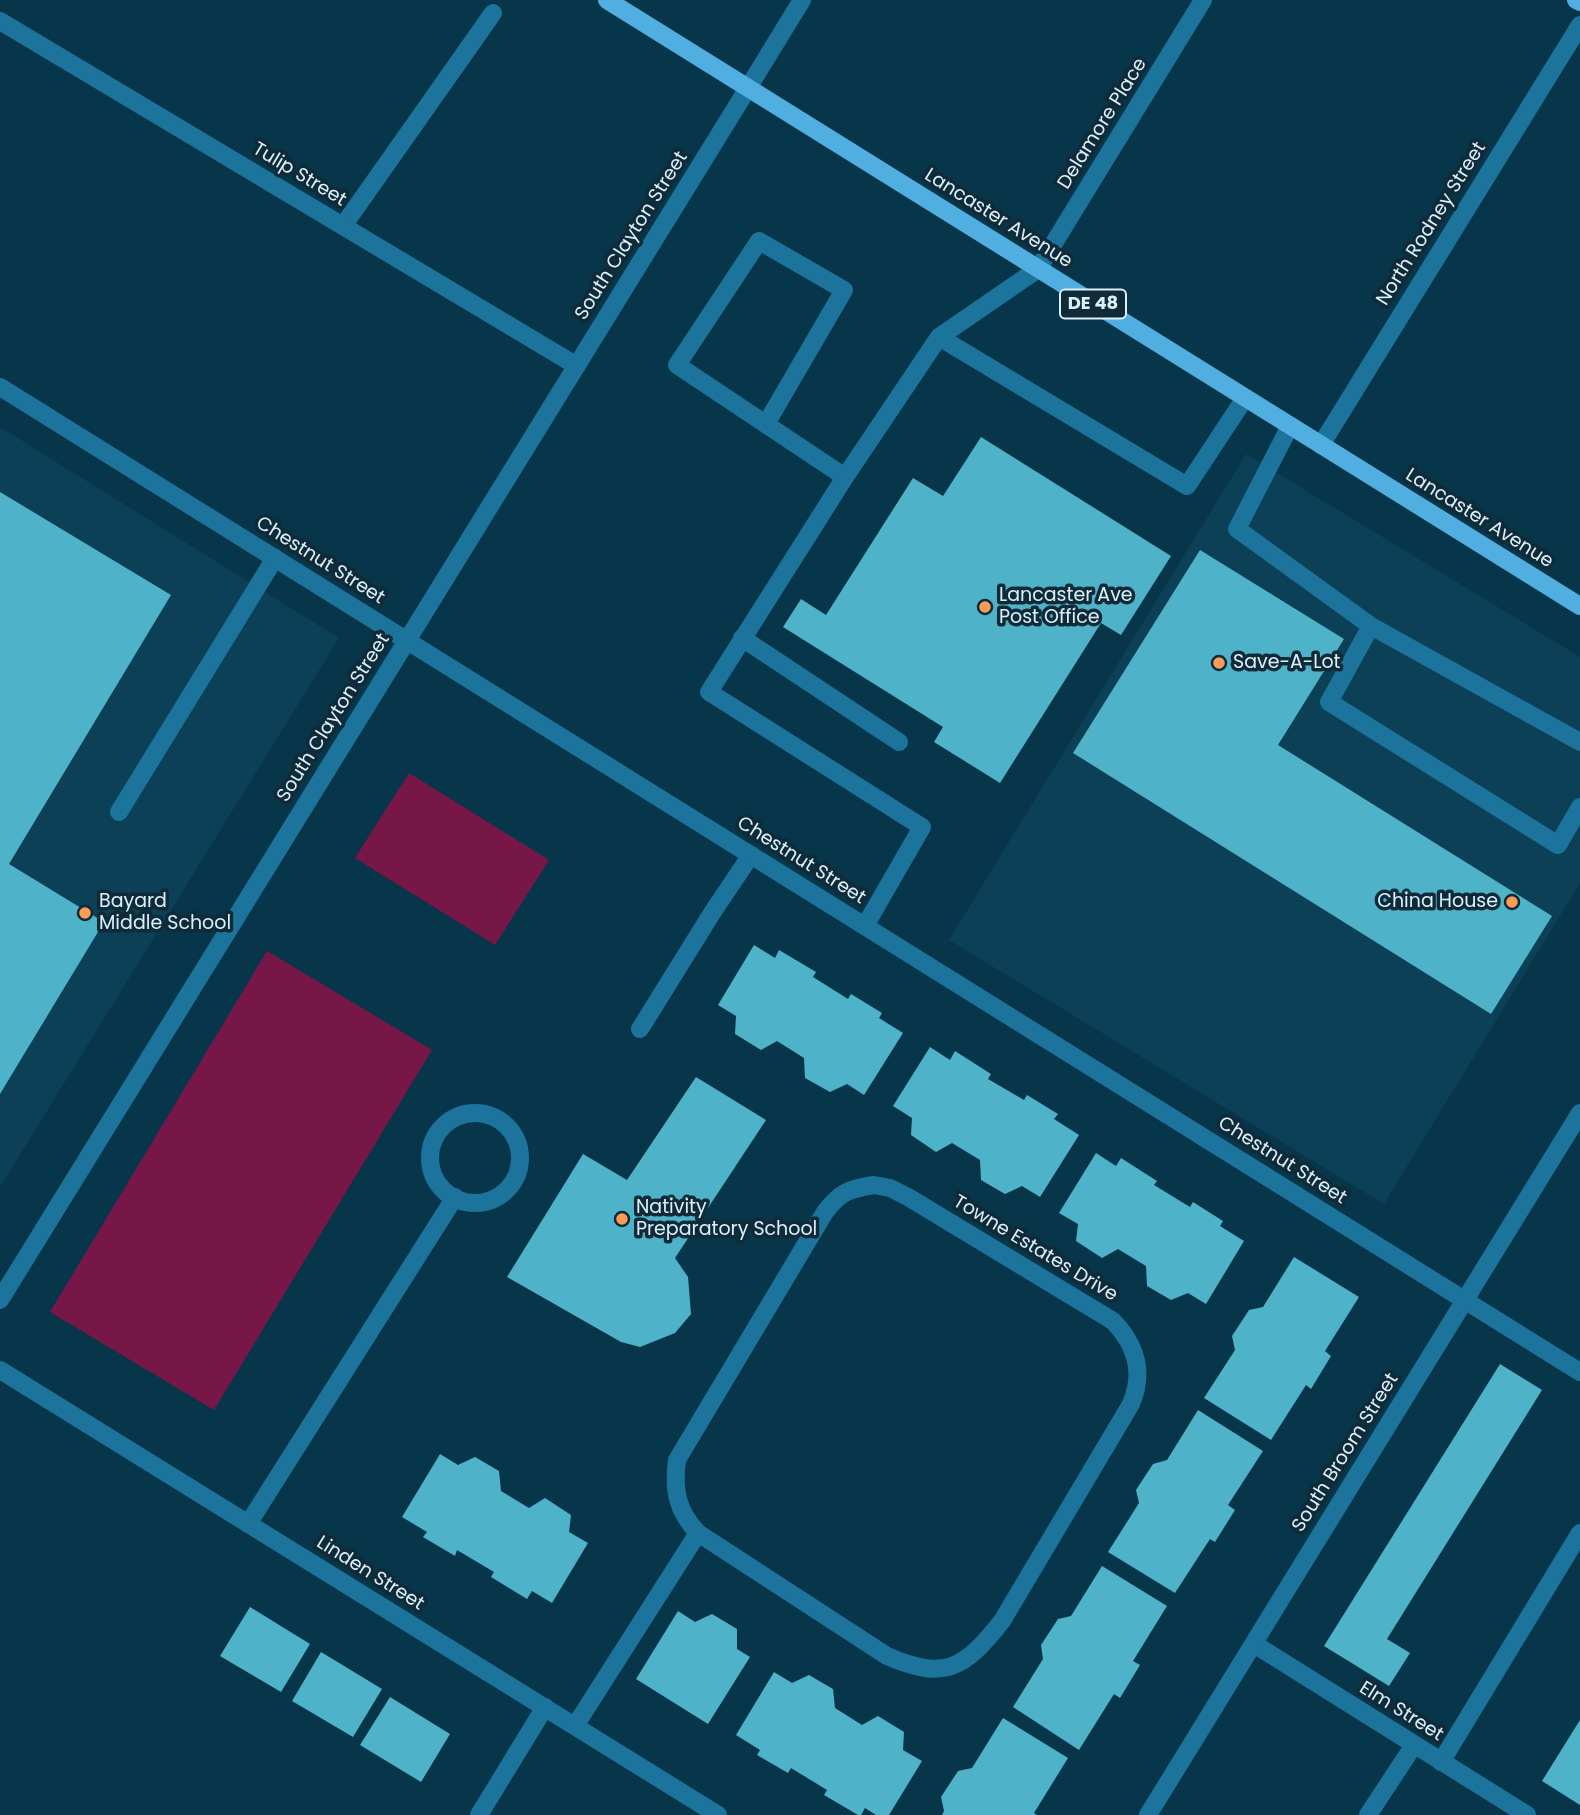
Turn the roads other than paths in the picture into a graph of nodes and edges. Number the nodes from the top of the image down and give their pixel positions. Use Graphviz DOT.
graph roads {
  1 [pos="607,0"];
  2 [pos="802,0"];
  3 [pos="1203,0"];
  4 [pos="492,13"];
  5 [pos="0,20"];
  6 [pos="1580,25"];
  7 [pos="748,88"];
  8 [pos="343,226"];
  9 [pos="1038,269"];
  10 [pos="940,337"];
  11 [pos="577,366"];
  12 [pos="0,387"];
  13 [pos="1245,398"];
  14 [pos="766,424"];
  15 [pos="1290,426"];
  16 [pos="1321,445"];
  17 [pos="845,477"];
  18 [pos="275,558"];
  19 [pos="1580,606"];
  20 [pos="1371,626"];
  21 [pos="742,638"];
  22 [pos="407,640"];
  23 [pos="899,742"];
  24 [pos="1580,742"];
  25 [pos="1580,807"];
  26 [pos="119,812"];
  27 [pos="751,855"];
  28 [pos="865,926"];
  29 [pos="640,1029"];
  30 [pos="1580,1114"];
  31 [pos="456,1198"];
  32 [pos="0,1300"];
  33 [pos="1465,1300"];
  34 [pos="0,1370"];
  35 [pos="1580,1372"];
  36 [pos="248,1524"];
  37 [pos="698,1533"];
  38 [pos="1580,1533"];
  39 [pos="1254,1644"];
  40 [pos="545,1707"];
  41 [pos="575,1726"];
  42 [pos="1414,1745"];
  43 [pos="1441,1762"];
  44 [pos="479,1815"];
  45 [pos="718,1815"];
  46 [pos="1148,1815"];
  47 [pos="1367,1815"];
  48 [pos="1527,1815"];
  1 -- 7 [label="main road, Lancaster Avenue / DE 48"];
  2 -- 7 [label="street, South Clayton Street"];
  3 -- 9 [label="street, Delamore Place"];
  4 -- 8 [label="street"];
  5 -- 8 [label="street, Tulip Street"];
  6 -- 16 [label="street, North Rodney Street"];
  7 -- 9 [label="main road, Lancaster Avenue / DE 48"];
  7 -- 11 [label="street, South Clayton Street"];
  8 -- 11 [label="street, Tulip Street"];
  9 -- 10 [label="street"];
  9 -- 13 [label="main road, Lancaster Avenue / DE 48"];
  10 -- 13 [label="street"];
  10 -- 17 [label="street"];
  11 -- 22 [label="street, South Clayton Street"];
  12 -- 18 [label="street, Chestnut Street"];
  13 -- 15 [label="main road, Lancaster Avenue / DE 48"];
  14 -- 14 [label="street"];
  14 -- 17 [label="street"];
  15 -- 16 [label="main road, Lancaster Avenue / DE 48"];
  15 -- 20 [label="street"];
  16 -- 19 [label="main road, Lancaster Avenue / DE 48"];
  17 -- 21 [label="street"];
  18 -- 22 [label="street, Chestnut Street"];
  18 -- 26 [label="street"];
  20 -- 24 [label="street"];
  20 -- 25 [label="street"];
  21 -- 23 [label="street"];
  21 -- 28 [label="street"];
  22 -- 27 [label="street, Chestnut Street"];
  22 -- 32 [label="street, South Clayton Street"];
  27 -- 28 [label="street, Chestnut Street"];
  27 -- 29 [label="street"];
  28 -- 33 [label="street, Chestnut Street"];
  30 -- 33 [label="street, South Broom Street"];
  31 -- 31 [label="street"];
  31 -- 36 [label="street"];
  33 -- 35 [label="street, Chestnut Street"];
  33 -- 39 [label="street, South Broom Street"];
  34 -- 36 [label="street, Linden Street"];
  36 -- 40 [label="street, Linden Street"];
  37 -- 37 [label="street, Towne Estates Drive"];
  37 -- 41 [label="street"];
  38 -- 43 [label="street"];
  39 -- 42 [label="street, Elm Street"];
  39 -- 46 [label="street, South Broom Street"];
  40 -- 41 [label="street, Linden Street"];
  40 -- 44 [label="street"];
  41 -- 45 [label="street, Linden Street"];
  42 -- 43 [label="street, Elm Street"];
  42 -- 47 [label="street"];
  43 -- 48 [label="street, Elm Street"];
}
